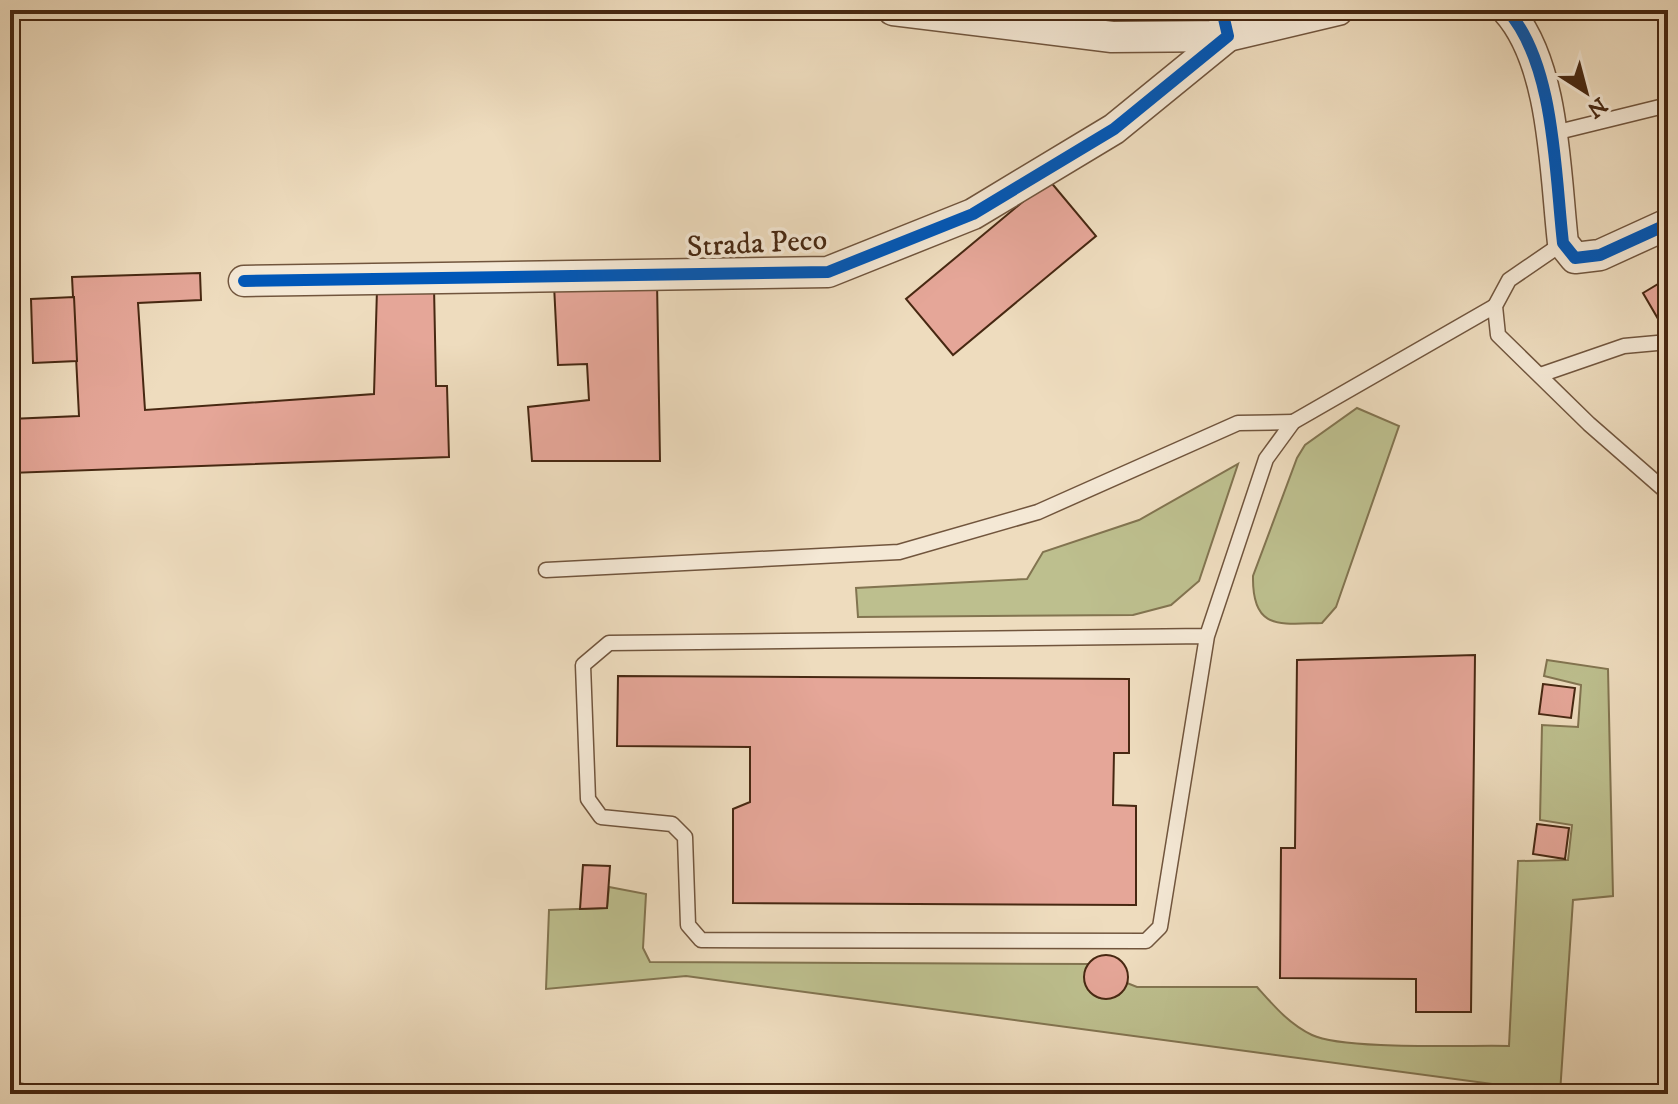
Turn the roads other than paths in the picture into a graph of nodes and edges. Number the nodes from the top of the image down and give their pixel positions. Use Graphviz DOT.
graph roads {
  1 [pos="893,10"];
  2 [pos="1338,10"];
  3 [pos="1507,10"];
  4 [pos="1225,23"];
  5 [pos="1668,105"];
  6 [pos="1550,134"];
  7 [pos="1668,224"];
  8 [pos="1563,243"];
  9 [pos="244,281"];
  10 [pos="1495,306"];
  11 [pos="1668,342"];
  12 [pos="1540,375"];
  13 [pos="1293,422"];
  14 [pos="1668,493"];
  15 [pos="546,570"];
  16 [pos="1207,636"];
  1 -- 4 [label="street, Strada Peco"];
  2 -- 4 [label="street, Strada Peco"];
  3 -- 6 [label="street"];
  4 -- 9 [label="street, Strada Peco"];
  5 -- 6 [label="lane"];
  6 -- 8 [label="street"];
  7 -- 8 [label="street"];
  8 -- 10 [label="lane"];
  10 -- 12 [label="lane"];
  10 -- 13 [label="lane"];
  11 -- 12 [label="lane"];
  12 -- 14 [label="lane"];
  13 -- 15 [label="lane"];
  13 -- 16 [label="lane"];
  16 -- 16 [label="lane"];
}
